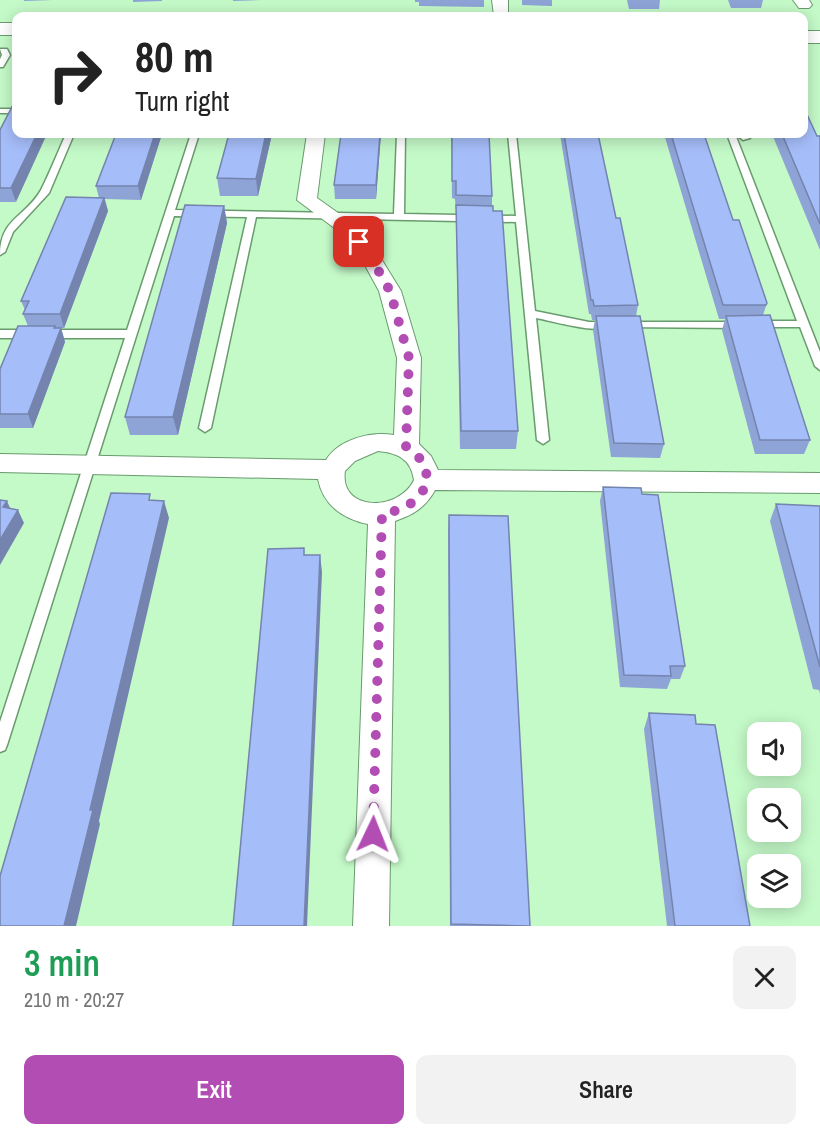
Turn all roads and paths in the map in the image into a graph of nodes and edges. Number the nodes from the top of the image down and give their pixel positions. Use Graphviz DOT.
graph roads {
  1 [pos="0,51"];
  2 [pos="0,65"];
  3 [pos="68,138"];
  4 [pos="194,138"];
  5 [pos="315,138"];
  6 [pos="401,138"];
  7 [pos="512,138"];
  8 [pos="733,138"];
  9 [pos="170,213"];
  10 [pos="252,215"];
  11 [pos="399,218"];
  12 [pos="521,219"];
  13 [pos="0,252"];
  14 [pos="531,313"];
  15 [pos="804,324"];
  16 [pos="0,334"];
  17 [pos="131,334"];
  18 [pos="820,366"];
  19 [pos="205,428"];
  20 [pos="543,440"];
  21 [pos="406,447"];
  22 [pos="0,463"];
  23 [pos="89,465"];
  24 [pos="333,470"];
  25 [pos="428,480"];
  26 [pos="820,483"];
  27 [pos="382,514"];
  28 [pos="0,745"];
  29 [pos="371,926"];
  1 -- 2 [label="lane"];
  3 -- 13 [label="lane"];
  4 -- 9 [label="lane"];
  5 -- 21 [label="street"];
  6 -- 11 [label="lane"];
  7 -- 12 [label="lane"];
  8 -- 15 [label="lane"];
  9 -- 10 [label="lane"];
  9 -- 17 [label="lane"];
  10 -- 11 [label="lane"];
  10 -- 19 [label="lane"];
  11 -- 12 [label="lane"];
  12 -- 14 [label="lane"];
  14 -- 15 [label="lane"];
  14 -- 20 [label="lane"];
  15 -- 18 [label="lane"];
  16 -- 17 [label="lane"];
  17 -- 23 [label="lane"];
  21 -- 24 [label="street"];
  21 -- 25 [label="street"];
  22 -- 23 [label="street"];
  23 -- 24 [label="street"];
  23 -- 28 [label="lane"];
  24 -- 27 [label="street"];
  25 -- 26 [label="street"];
  25 -- 27 [label="street"];
  27 -- 29 [label="street"];
}
